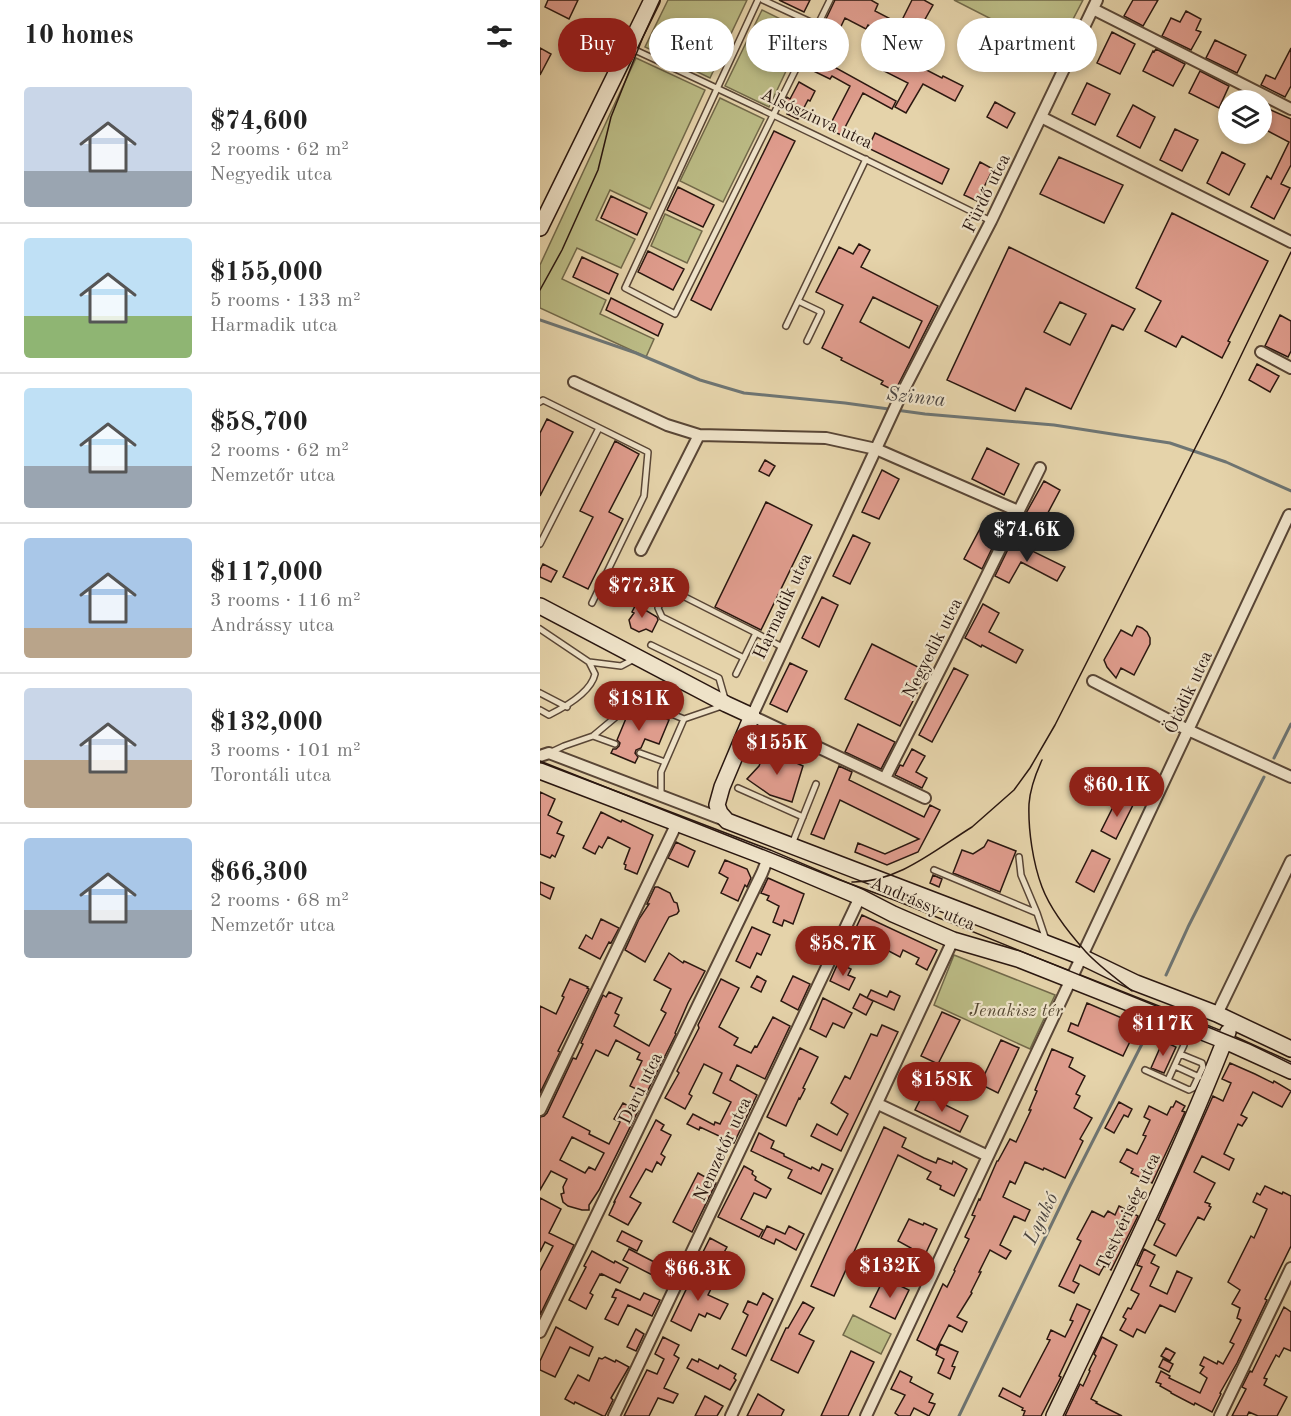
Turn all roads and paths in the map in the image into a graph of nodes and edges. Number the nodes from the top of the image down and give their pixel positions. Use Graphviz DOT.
graph roads {
  1 [pos="652,0"];
  2 [pos="758,0"];
  3 [pos="764,0"];
  4 [pos="830,0"];
  5 [pos="1095,4"];
  6 [pos="802,18"];
  7 [pos="821,18"];
  8 [pos="637,31"];
  9 [pos="637,51"];
  10 [pos="617,72"];
  11 [pos="794,72"];
  12 [pos="717,88"];
  13 [pos="1291,109"];
  14 [pos="773,116"];
  15 [pos="1041,117"];
  16 [pos="866,159"];
  17 [pos="991,221"];
  18 [pos="540,228"];
  19 [pos="1291,242"];
  20 [pos="798,301"];
  21 [pos="786,326"];
  22 [pos="807,341"];
  23 [pos="1261,352"];
  24 [pos="1291,368"];
  25 [pos="574,382"];
  26 [pos="540,402"];
  27 [pos="886,426"];
  28 [pos="598,428"];
  29 [pos="699,435"];
  30 [pos="876,449"];
  31 [pos="1040,468"];
  32 [pos="1018,512"];
  33 [pos="1290,516"];
  34 [pos="540,544"];
  35 [pos="641,550"];
  36 [pos="592,603"];
  37 [pos="540,606"];
  38 [pos="540,629"];
  39 [pos="756,633"];
  40 [pos="651,645"];
  41 [pos="784,648"];
  42 [pos="744,657"];
  43 [pos="637,658"];
  44 [pos="589,662"];
  45 [pos="736,674"];
  46 [pos="1092,681"];
  47 [pos="540,693"];
  48 [pos="726,704"];
  49 [pos="567,707"];
  50 [pos="540,710"];
  51 [pos="752,716"];
  52 [pos="684,719"];
  53 [pos="1188,730"];
  54 [pos="593,736"];
  55 [pos="615,744"];
  56 [pos="639,753"];
  57 [pos="544,754"];
  58 [pos="665,762"];
  59 [pos="540,771"];
  60 [pos="1291,777"];
  61 [pos="885,778"];
  62 [pos="816,784"];
  63 [pos="738,788"];
  64 [pos="662,797"];
  65 [pos="925,798"];
  66 [pos="719,814"];
  67 [pos="803,817"];
  68 [pos="677,823"];
  69 [pos="693,829"];
  70 [pos="792,846"];
  71 [pos="1019,857"];
  72 [pos="768,858"];
  73 [pos="1291,861"];
  74 [pos="934,870"];
  75 [pos="860,897"];
  76 [pos="1037,913"];
  77 [pos="953,940"];
  78 [pos="1048,944"];
  79 [pos="1082,957"];
  80 [pos="1071,980"];
  81 [pos="1217,1014"];
  82 [pos="1233,1021"];
  83 [pos="1172,1031"];
  84 [pos="1225,1041"];
  85 [pos="1291,1049"];
  86 [pos="1180,1054"];
  87 [pos="1175,1066"];
  88 [pos="1145,1070"];
  89 [pos="1291,1071"];
  90 [pos="1199,1077"];
  91 [pos="1168,1080"];
  92 [pos="878,1104"];
  93 [pos="540,1110"];
  94 [pos="988,1156"];
  95 [pos="1291,1268"];
  96 [pos="540,1332"];
  97 [pos="614,1416"];
  98 [pos="731,1416"];
  99 [pos="866,1416"];
  100 [pos="1054,1416"];
  101 [pos="1220,1416"];
  1 -- 8 [label="street"];
  2 -- 12 [label="lane"];
  3 -- 6 [label="lane"];
  4 -- 7 [label="lane"];
  5 -- 13 [label="street"];
  5 -- 15 [label="street, Fürdő utca"];
  9 -- 12 [label="lane, Alsószinva utca"];
  10 -- 18 [label="street"];
  11 -- 14 [label="lane"];
  12 -- 14 [label="lane, Alsószinva utca"];
  12 -- 14 [label="lane"];
  14 -- 16 [label="lane, Alsószinva utca"];
  15 -- 17 [label="street, Fürdő utca"];
  15 -- 19 [label="street"];
  16 -- 17 [label="lane, Alsószinva utca"];
  16 -- 20 [label="lane"];
  17 -- 27 [label="street, Fürdő utca"];
  20 -- 21 [label="lane"];
  20 -- 22 [label="lane"];
  23 -- 24 [label="street"];
  25 -- 29 [label="street"];
  26 -- 28 [label="lane"];
  27 -- 30 [label="street, Harmadik utca"];
  28 -- 34 [label="lane"];
  28 -- 36 [label="lane"];
  29 -- 30 [label="street"];
  29 -- 35 [label="street"];
  30 -- 32 [label="street"];
  30 -- 41 [label="street, Harmadik utca"];
  31 -- 32 [label="street, Negyedik utca"];
  32 -- 61 [label="street, Negyedik utca"];
  33 -- 53 [label="street, Ötödik utca"];
  37 -- 43 [label="street"];
  38 -- 44 [label="lane"];
  39 -- 41 [label="lane"];
  39 -- 42 [label="lane"];
  39 -- 42 [label="lane"];
  40 -- 48 [label="lane"];
  41 -- 51 [label="street, Harmadik utca"];
  42 -- 45 [label="lane"];
  43 -- 44 [label="lane"];
  43 -- 48 [label="street"];
  44 -- 49 [label="lane"];
  46 -- 53 [label="street"];
  47 -- 49 [label="lane"];
  48 -- 51 [label="street"];
  48 -- 52 [label="lane"];
  49 -- 50 [label="lane"];
  51 -- 61 [label="street"];
  51 -- 66 [label="street, Harmadik utca"];
  52 -- 54 [label="lane"];
  52 -- 58 [label="lane"];
  53 -- 60 [label="street"];
  53 -- 79 [label="street, Ötödik utca"];
  54 -- 55 [label="lane"];
  54 -- 57 [label="lane"];
  56 -- 58 [label="lane"];
  57 -- 64 [label="street, Andrássy utca"];
  58 -- 64 [label="lane"];
  59 -- 68 [label="street, Andrássy utca"];
  61 -- 65 [label="street"];
  62 -- 67 [label="lane"];
  63 -- 67 [label="lane"];
  64 -- 66 [label="street, Andrássy utca"];
  66 -- 69 [label="street"];
  66 -- 70 [label="street, Andrássy utca"];
  67 -- 70 [label="lane"];
  68 -- 69 [label="street, Andrássy utca"];
  68 -- 93 [label="street"];
  69 -- 72 [label="street, Andrássy utca"];
  70 -- 78 [label="street, Andrássy utca"];
  71 -- 76 [label="lane"];
  72 -- 75 [label="street, Andrássy utca"];
  72 -- 96 [label="street, Daru utca"];
  73 -- 81 [label="street"];
  74 -- 76 [label="lane"];
  75 -- 77 [label="street, Andrássy utca"];
  75 -- 97 [label="street, Nemzetőr utca"];
  76 -- 78 [label="lane"];
  77 -- 80 [label="street, Andrássy utca"];
  77 -- 92 [label="street"];
  78 -- 79 [label="street, Andrássy utca"];
  79 -- 80 [label="street, Ötödik utca"];
  79 -- 81 [label="street, Andrássy utca"];
  80 -- 84 [label="street, Andrássy utca"];
  80 -- 94 [label="street, Ötödik utca"];
  81 -- 82 [label="street, Andrássy utca"];
  82 -- 84 [label="street, Testvériség utca"];
  82 -- 85 [label="street, Andrássy utca"];
  83 -- 86 [label="lane"];
  84 -- 89 [label="street, Andrássy utca"];
  84 -- 100 [label="street, Testvériség utca"];
  86 -- 87 [label="lane"];
  86 -- 90 [label="lane"];
  87 -- 90 [label="lane"];
  87 -- 91 [label="lane"];
  88 -- 91 [label="lane"];
  90 -- 91 [label="lane"];
  92 -- 94 [label="street"];
  92 -- 98 [label="street"];
  94 -- 99 [label="street, Ötödik utca"];
  95 -- 101 [label="street"];
}
